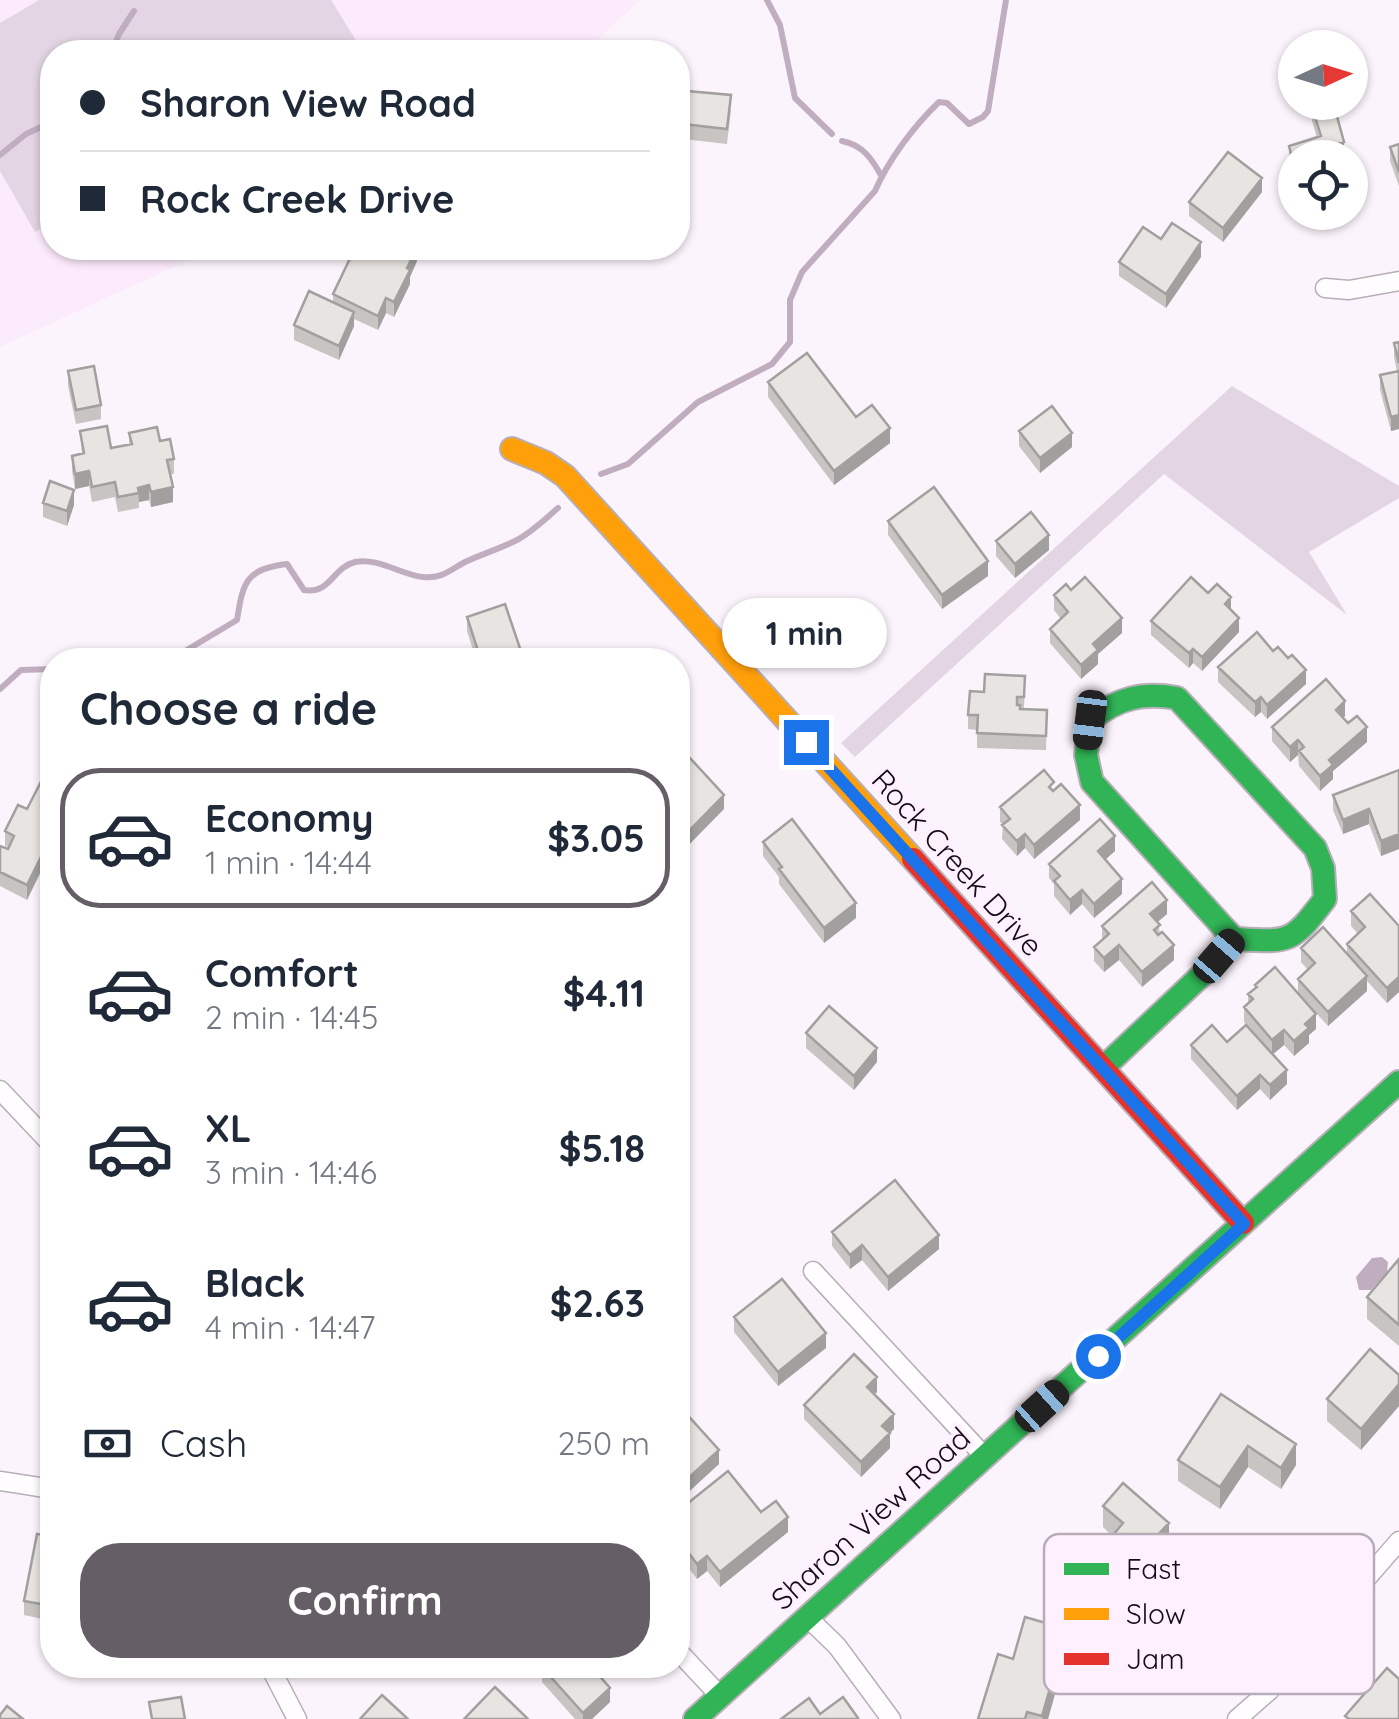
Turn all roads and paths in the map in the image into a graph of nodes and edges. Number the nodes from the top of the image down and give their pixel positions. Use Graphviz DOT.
graph roads {
  1 [pos="1399,281"];
  2 [pos="1324,288"];
  3 [pos="512,449"];
  4 [pos="1234,939"];
  5 [pos="1103,1068"];
  6 [pos="1399,1082"];
  7 [pos="0,1090"];
  8 [pos="40,1132"];
  9 [pos="1244,1224"];
  10 [pos="812,1271"];
  11 [pos="985,1457"];
  12 [pos="0,1481"];
  13 [pos="40,1487"];
  14 [pos="1399,1541"];
  15 [pos="1374,1570"];
  16 [pos="807,1617"];
  17 [pos="690,1664"];
  18 [pos="276,1678"];
  19 [pos="1265,1694"];
  20 [pos="720,1696"];
  21 [pos="297,1719"];
  22 [pos="695,1719"];
  23 [pos="890,1719"];
  24 [pos="1236,1719"];
  1 -- 2 [label="street"];
  3 -- 5 [label="street, Rock Creek Drive"];
  4 -- 4 [label="street"];
  4 -- 5 [label="street"];
  5 -- 9 [label="street, Rock Creek Drive"];
  6 -- 9 [label="street, Sharon View Road"];
  7 -- 8 [label="street"];
  9 -- 11 [label="street, Sharon View Road"];
  10 -- 11 [label="street"];
  11 -- 16 [label="street, Sharon View Road"];
  12 -- 13 [label="street"];
  14 -- 15 [label="street"];
  16 -- 20 [label="street, Sharon View Road"];
  16 -- 23 [label="street"];
  17 -- 20 [label="street"];
  18 -- 21 [label="street"];
  19 -- 24 [label="street"];
  20 -- 22 [label="street, Sharon View Road"];
}
